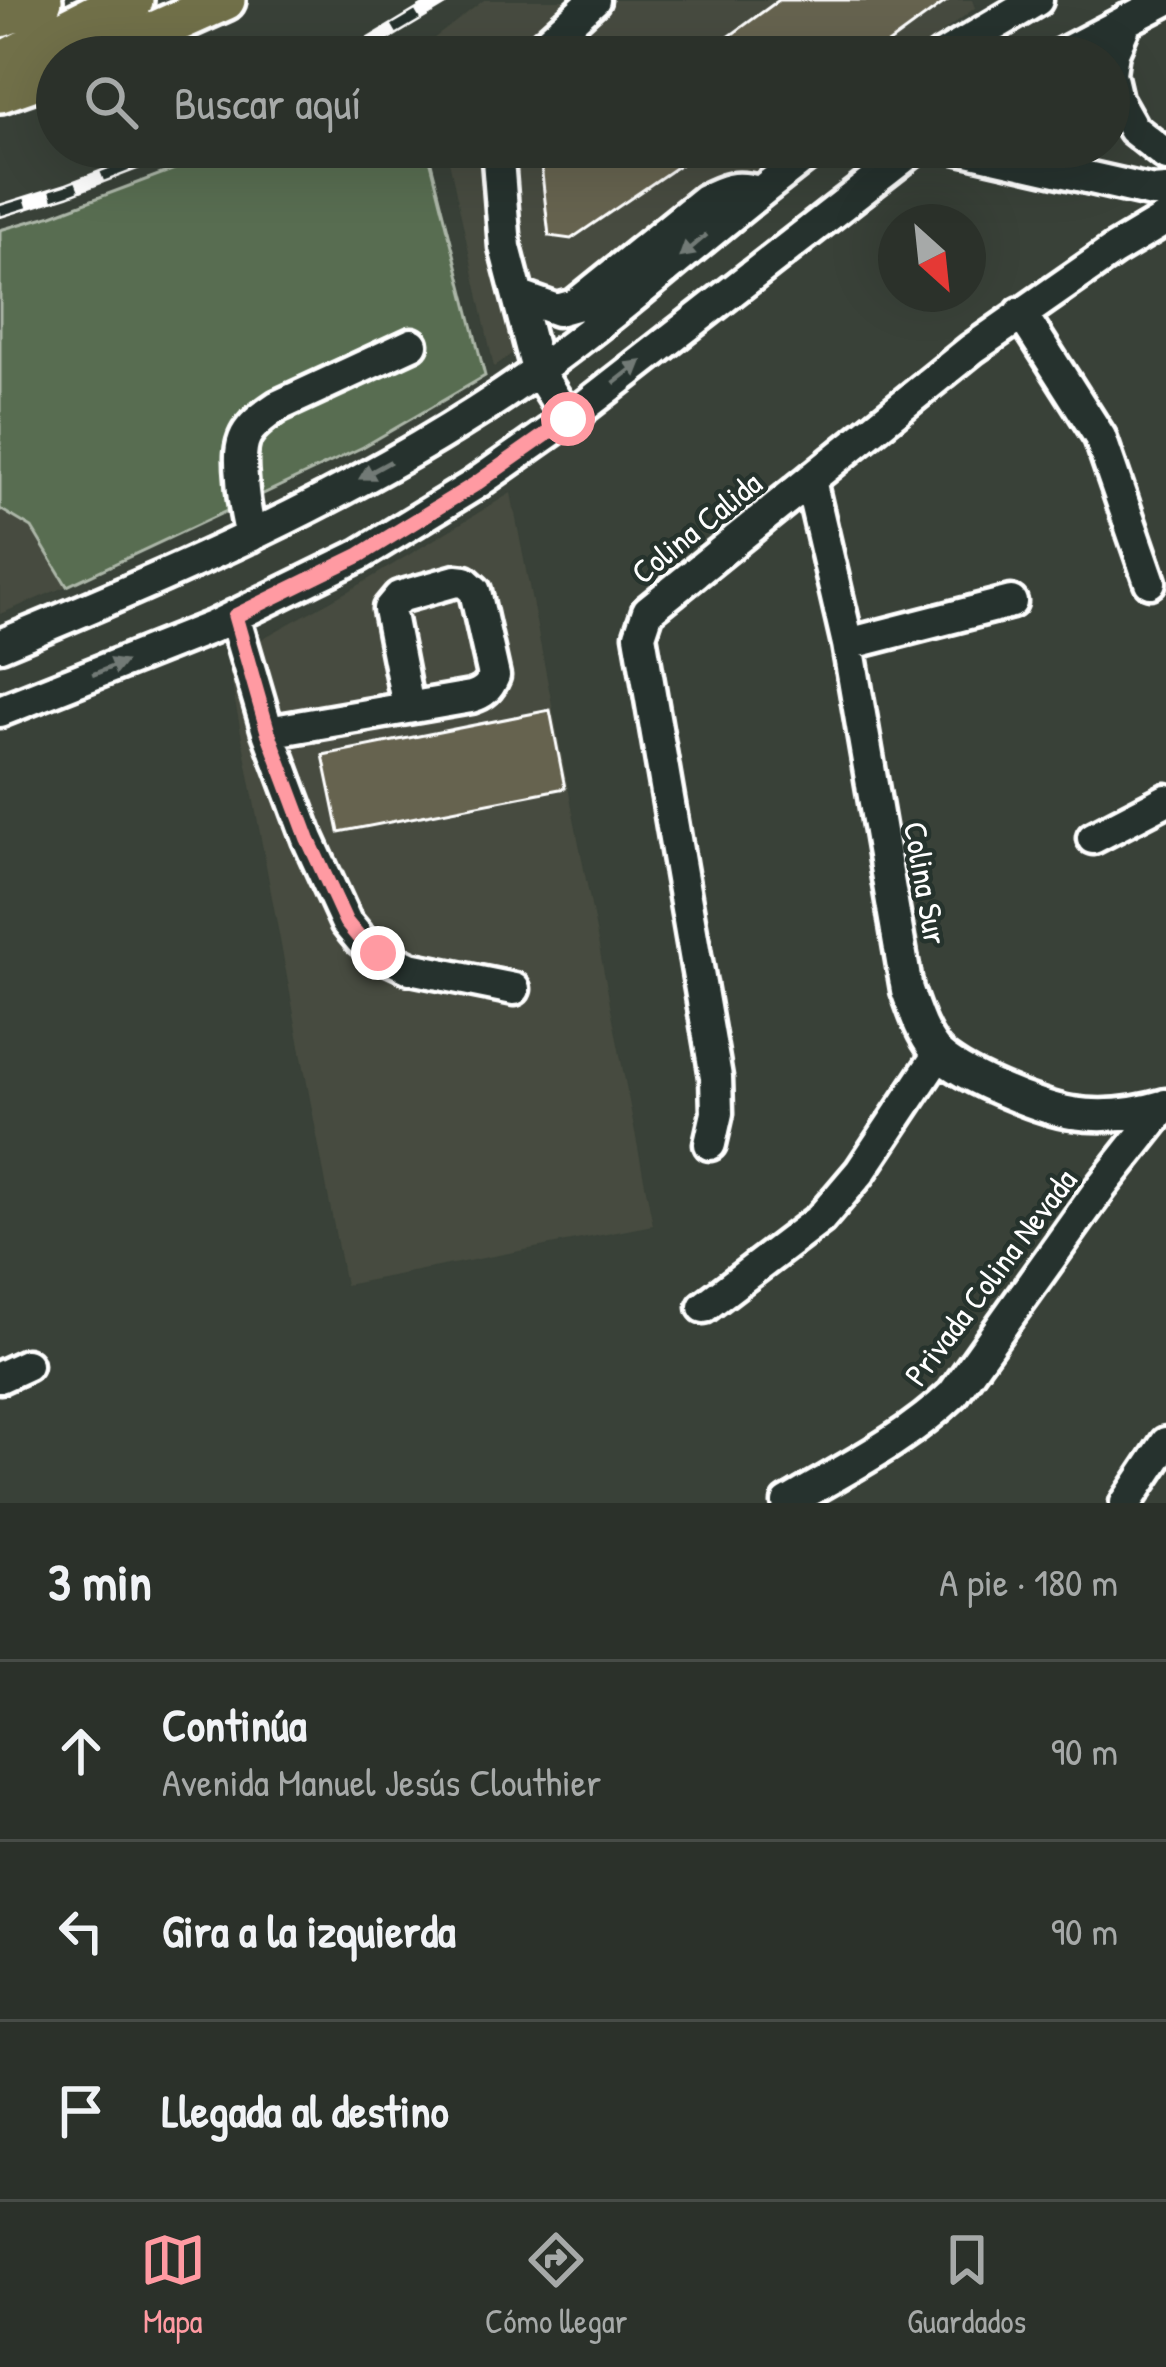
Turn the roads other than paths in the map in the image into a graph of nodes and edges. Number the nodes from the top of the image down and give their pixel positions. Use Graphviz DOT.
graph roads {
  1 [pos="39,0"];
  2 [pos="130,0"];
  3 [pos="225,0"];
  4 [pos="594,0"];
  5 [pos="1037,0"];
  6 [pos="1166,0"];
  7 [pos="0,14"];
  8 [pos="1127,20"];
  9 [pos="59,36"];
  10 [pos="145,36"];
  11 [pos="554,36"];
  12 [pos="976,36"];
  13 [pos="1097,36"];
  14 [pos="1120,36"];
  15 [pos="36,48"];
  16 [pos="0,66"];
  17 [pos="36,79"];
  18 [pos="0,92"];
  19 [pos="1130,124"];
  20 [pos="1166,155"];
  21 [pos="499,168"];
  22 [pos="791,168"];
  23 [pos="890,168"];
  24 [pos="1047,168"];
  25 [pos="1166,191"];
  26 [pos="758,193"];
  27 [pos="1166,219"];
  28 [pos="518,296"];
  29 [pos="1021,314"];
  30 [pos="412,344"];
  31 [pos="537,370"];
  32 [pos="568,419"];
  33 [pos="810,480"];
  34 [pos="251,536"];
  35 [pos="1150,582"];
  36 [pos="1011,602"];
  37 [pos="235,616"];
  38 [pos="848,644"];
  39 [pos="0,645"];
  40 [pos="408,707"];
  41 [pos="0,711"];
  42 [pos="268,732"];
  43 [pos="1166,800"];
  44 [pos="1093,838"];
  45 [pos="514,989"];
  46 [pos="938,1055"];
  47 [pos="1166,1106"];
  48 [pos="710,1144"];
  49 [pos="704,1307"];
  50 [pos="1166,1443"];
  51 [pos="788,1503"];
  52 [pos="1126,1503"];
  1 -- 7 [label="highway"];
  2 -- 9 [label="highway"];
  3 -- 10 [label="main road"];
  4 -- 11 [label="street"];
  5 -- 12 [label="street"];
  6 -- 8 [label="street"];
  8 -- 13 [label="street"];
  8 -- 14 [label="street"];
  15 -- 16 [label="highway"];
  17 -- 18 [label="main road"];
  19 -- 20 [label="street"];
  21 -- 28 [label="street"];
  22 -- 26 [label="street"];
  32 -- 23 [label="street, one-way"];
  24 -- 25 [label="street"];
  26 -- 28 [label="street"];
  26 -- 31 [label="street, one-way"];
  27 -- 29 [label="street, Colina Calida"];
  28 -- 31 [label="street"];
  29 -- 33 [label="street, Colina Calida"];
  29 -- 35 [label="street"];
  30 -- 34 [label="street"];
  31 -- 32 [label="street"];
  31 -- 34 [label="street, one-way"];
  32 -- 37 [label="street"];
  33 -- 38 [label="street, Colina Sur"];
  33 -- 48 [label="street, Colina Calida"];
  34 -- 39 [label="street"];
  36 -- 38 [label="street"];
  41 -- 37 [label="street, one-way"];
  37 -- 42 [label="street"];
  38 -- 46 [label="street, Colina Sur"];
  40 -- 40 [label="street"];
  40 -- 42 [label="street"];
  42 -- 45 [label="street"];
  43 -- 44 [label="street"];
  46 -- 47 [label="street"];
  46 -- 49 [label="street"];
  47 -- 51 [label="street, Privada Colina Nevada"];
  50 -- 52 [label="street"];
}
